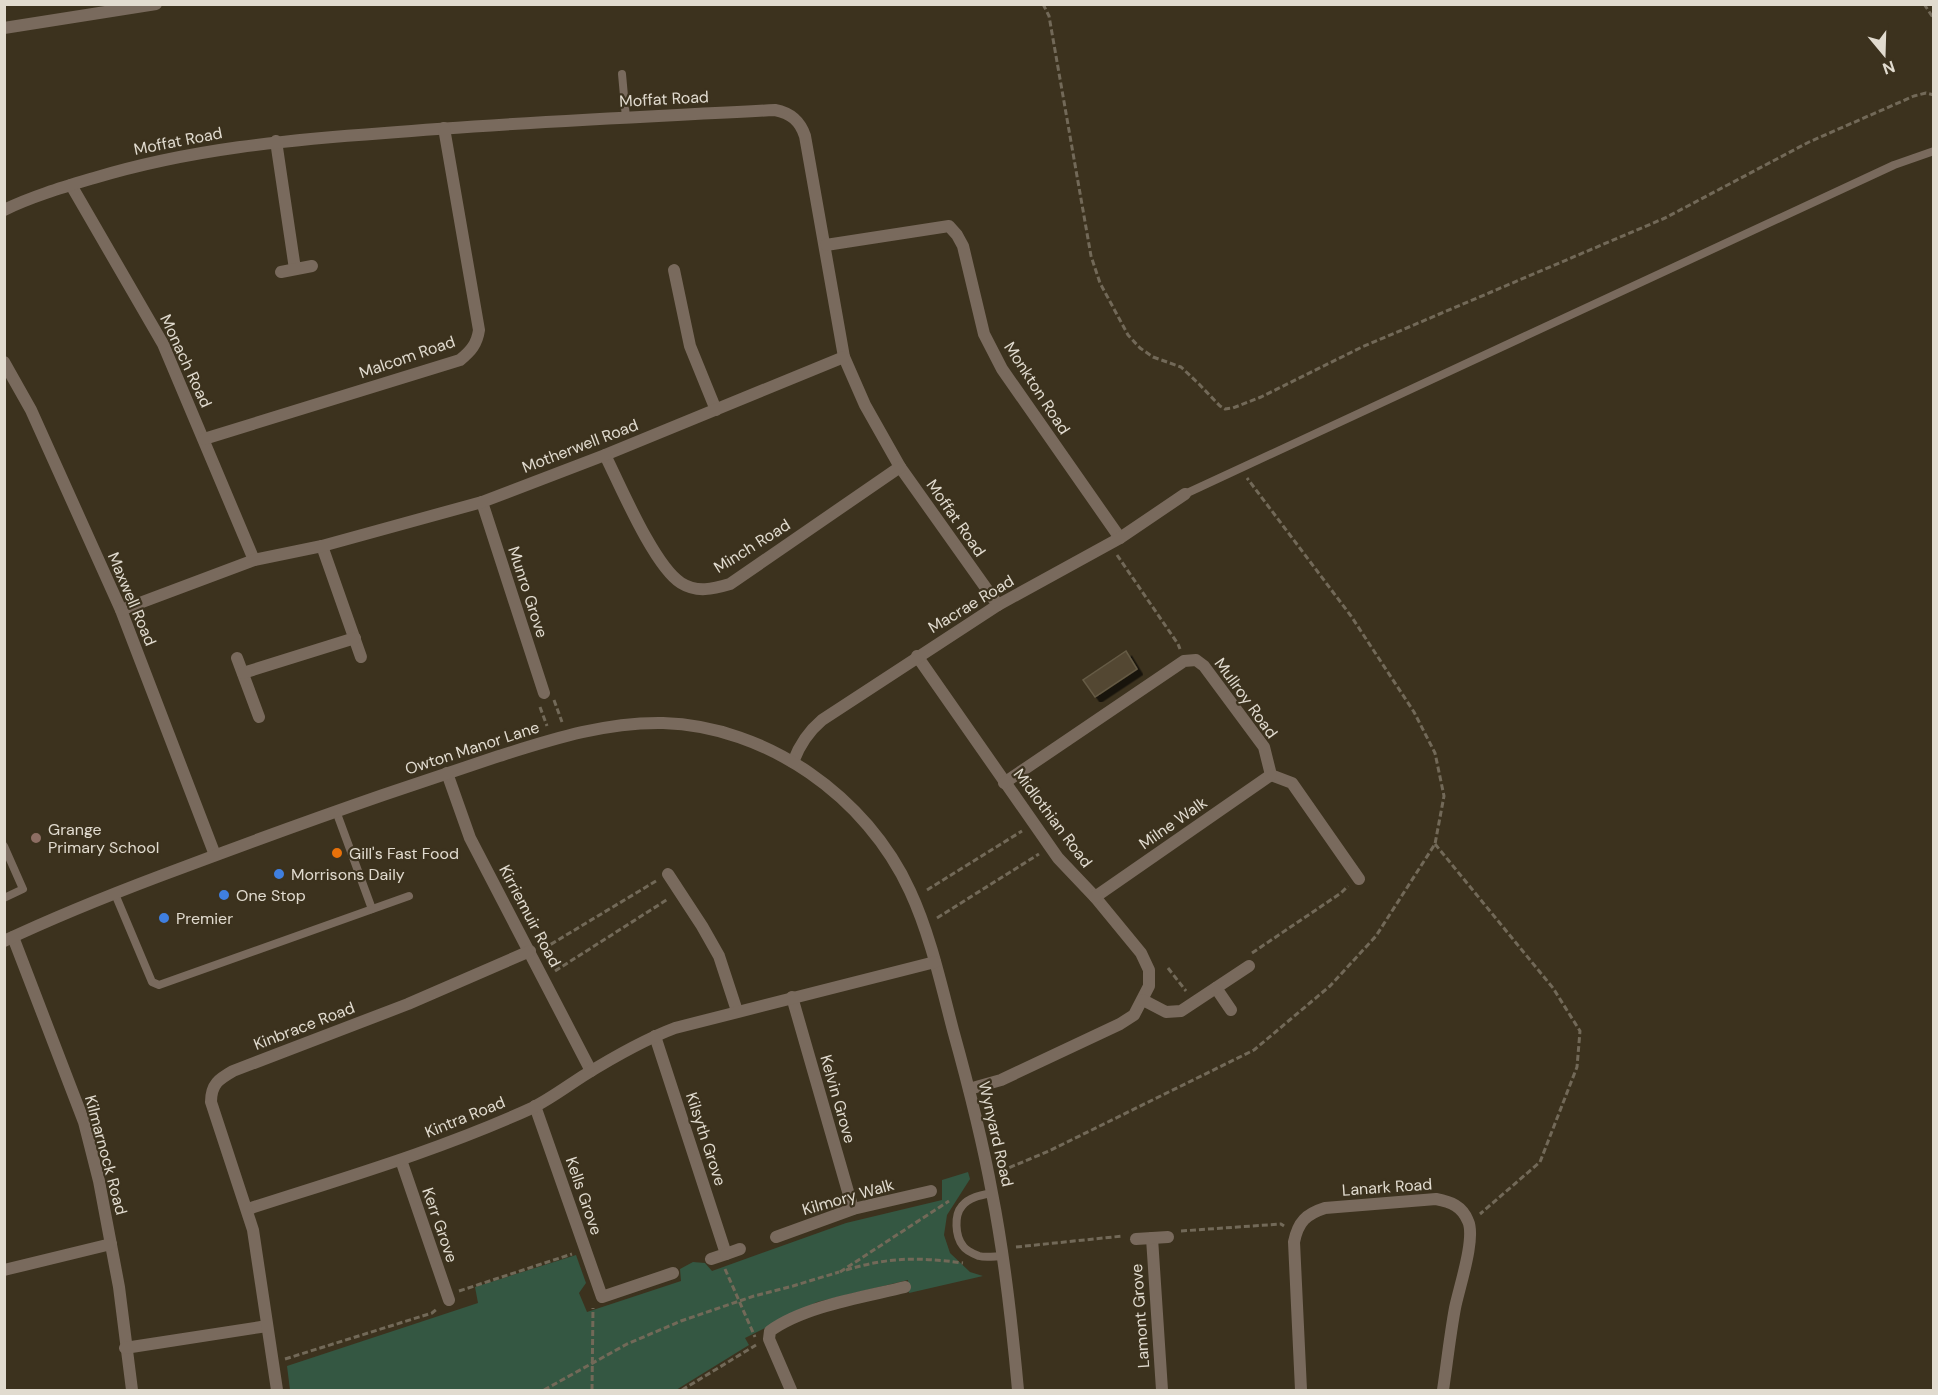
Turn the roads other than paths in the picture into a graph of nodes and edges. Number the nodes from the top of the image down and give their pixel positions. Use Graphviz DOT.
graph roads {
  1 [pos="156,4"];
  2 [pos="4,28"];
  3 [pos="622,74"];
  4 [pos="626,118"];
  5 [pos="444,128"];
  6 [pos="276,141"];
  7 [pos="1934,151"];
  8 [pos="71,184"];
  9 [pos="4,210"];
  10 [pos="825,245"];
  11 [pos="312,266"];
  12 [pos="295,269"];
  13 [pos="674,270"];
  14 [pos="281,272"];
  15 [pos="844,357"];
  16 [pos="4,363"];
  17 [pos="716,410"];
  18 [pos="204,440"];
  19 [pos="605,455"];
  20 [pos="900,467"];
  21 [pos="1185,494"];
  22 [pos="482,502"];
  23 [pos="1115,540"];
  24 [pos="322,546"];
  25 [pos="254,560"];
  26 [pos="998,605"];
  27 [pos="121,610"];
  28 [pos="356,638"];
  29 [pos="918,656"];
  30 [pos="361,657"];
  31 [pos="237,658"];
  32 [pos="243,674"];
  33 [pos="544,693"];
  34 [pos="259,717"];
  35 [pos="793,762"];
  36 [pos="447,773"];
  37 [pos="1271,775"];
  38 [pos="1004,783"];
  39 [pos="336,811"];
  40 [pos="4,846"];
  41 [pos="215,855"];
  42 [pos="668,874"];
  43 [pos="1358,877"];
  44 [pos="910,890"];
  45 [pos="115,894"];
  46 [pos="409,896"];
  47 [pos="1095,897"];
  48 [pos="4,898"];
  49 [pos="372,909"];
  50 [pos="9,939"];
  51 [pos="531,953"];
  52 [pos="935,962"];
  53 [pos="1248,962"];
  54 [pos="1216,988"];
  55 [pos="792,997"];
  56 [pos="1143,1000"];
  57 [pos="1232,1010"];
  58 [pos="737,1011"];
  59 [pos="655,1036"];
  60 [pos="591,1071"];
  61 [pos="969,1089"];
  62 [pos="535,1106"];
  63 [pos="401,1160"];
  64 [pos="931,1191"];
  65 [pos="992,1193"];
  66 [pos="248,1209"];
  67 [pos="853,1209"];
  68 [pos="1174,1234"];
  69 [pos="776,1237"];
  70 [pos="1152,1238"];
  71 [pos="1136,1239"];
  72 [pos="111,1244"];
  73 [pos="740,1249"];
  74 [pos="1003,1252"];
  75 [pos="4,1270"];
  76 [pos="673,1273"];
  77 [pos="905,1287"];
  78 [pos="448,1297"];
  79 [pos="267,1326"];
  80 [pos="125,1348"];
  81 [pos="132,1390"];
  82 [pos="277,1390"];
  83 [pos="791,1390"];
  84 [pos="1018,1390"];
  85 [pos="1162,1390"];
  86 [pos="1301,1390"];
  87 [pos="1443,1390"];
  1 -- 2 [label="street"];
  3 -- 4 [label="lane"];
  4 -- 5 [label="street, Moffat Road"];
  4 -- 10 [label="street, Moffat Road"];
  5 -- 6 [label="street, Moffat Road"];
  5 -- 18 [label="street, Malcom Road"];
  6 -- 8 [label="street, Moffat Road"];
  6 -- 12 [label="street"];
  7 -- 21 [label="lane"];
  8 -- 9 [label="street, Moffat Road"];
  8 -- 18 [label="street, Monach Road"];
  10 -- 15 [label="street, Moffat Road"];
  10 -- 23 [label="street, Monkton Road"];
  11 -- 12 [label="street"];
  12 -- 14 [label="street"];
  13 -- 17 [label="street"];
  15 -- 17 [label="street, Motherwell Road"];
  15 -- 20 [label="street, Moffat Road"];
  16 -- 27 [label="street, Maxwell Road"];
  17 -- 19 [label="street, Motherwell Road"];
  18 -- 25 [label="street, Monach Road"];
  19 -- 20 [label="street, Minch Road"];
  19 -- 22 [label="street, Motherwell Road"];
  20 -- 26 [label="street, Moffat Road"];
  21 -- 23 [label="street, Macrae Road"];
  22 -- 24 [label="street, Motherwell Road"];
  22 -- 33 [label="street, Munro Grove"];
  23 -- 26 [label="street, Macrae Road"];
  24 -- 25 [label="street, Motherwell Road"];
  24 -- 28 [label="street"];
  25 -- 27 [label="street, Motherwell Road"];
  26 -- 29 [label="street, Macrae Road"];
  27 -- 41 [label="street, Maxwell Road"];
  28 -- 30 [label="street"];
  28 -- 32 [label="street"];
  29 -- 35 [label="street, Macrae Road"];
  29 -- 38 [label="street, Midlothian Road"];
  31 -- 32 [label="street"];
  32 -- 34 [label="street"];
  35 -- 36 [label="street, Owton Manor Lane"];
  35 -- 44 [label="street, Owton Manor Lane"];
  36 -- 39 [label="street, Owton Manor Lane"];
  36 -- 51 [label="street, Kirriemuir Road"];
  37 -- 38 [label="street, Mullroy Road"];
  37 -- 43 [label="street"];
  37 -- 47 [label="street, Milne Walk"];
  38 -- 47 [label="street, Midlothian Road"];
  39 -- 41 [label="street, Owton Manor Lane"];
  39 -- 49 [label="lane"];
  40 -- 48 [label="lane"];
  41 -- 45 [label="street, Owton Manor Lane"];
  42 -- 58 [label="street"];
  44 -- 52 [label="street, Wynyard Road"];
  45 -- 49 [label="lane"];
  45 -- 50 [label="street, Owton Manor Lane"];
  46 -- 49 [label="lane"];
  47 -- 56 [label="street, Midlothian Road"];
  50 -- 72 [label="street, Kilmarnock Road"];
  51 -- 60 [label="street, Kirriemuir Road"];
  51 -- 66 [label="street, Kinbrace Road"];
  52 -- 55 [label="street, Kintra Road"];
  52 -- 61 [label="street, Wynyard Road"];
  53 -- 54 [label="street"];
  54 -- 56 [label="street"];
  54 -- 57 [label="street"];
  55 -- 58 [label="street, Kintra Road"];
  55 -- 67 [label="street, Kelvin Grove"];
  56 -- 61 [label="street"];
  58 -- 59 [label="street, Kintra Road"];
  59 -- 60 [label="street, Kintra Road"];
  59 -- 73 [label="street, Kilsyth Grove"];
  60 -- 62 [label="street, Kintra Road"];
  61 -- 65 [label="street, Wynyard Road"];
  62 -- 63 [label="street, Kintra Road"];
  62 -- 76 [label="street, Kells Grove"];
  63 -- 66 [label="street, Kintra Road"];
  63 -- 78 [label="street, Kerr Grove"];
  64 -- 67 [label="street, Kilmory Walk"];
  65 -- 74 [label="street, Wynyard Road"];
  65 -- 74 [label="lane"];
  66 -- 79 [label="street"];
  67 -- 69 [label="street, Kilmory Walk"];
  68 -- 70 [label="street, Lamont Grove"];
  70 -- 71 [label="street, Lamont Grove"];
  70 -- 85 [label="street, Lamont Grove"];
  72 -- 75 [label="street"];
  72 -- 80 [label="street, Kilmarnock Road"];
  74 -- 84 [label="street, Wynyard Road"];
  77 -- 83 [label="street"];
  79 -- 80 [label="street"];
  79 -- 82 [label="street"];
  80 -- 81 [label="street, Kilmarnock Road"];
  86 -- 87 [label="street, Lanark Road"];
}
